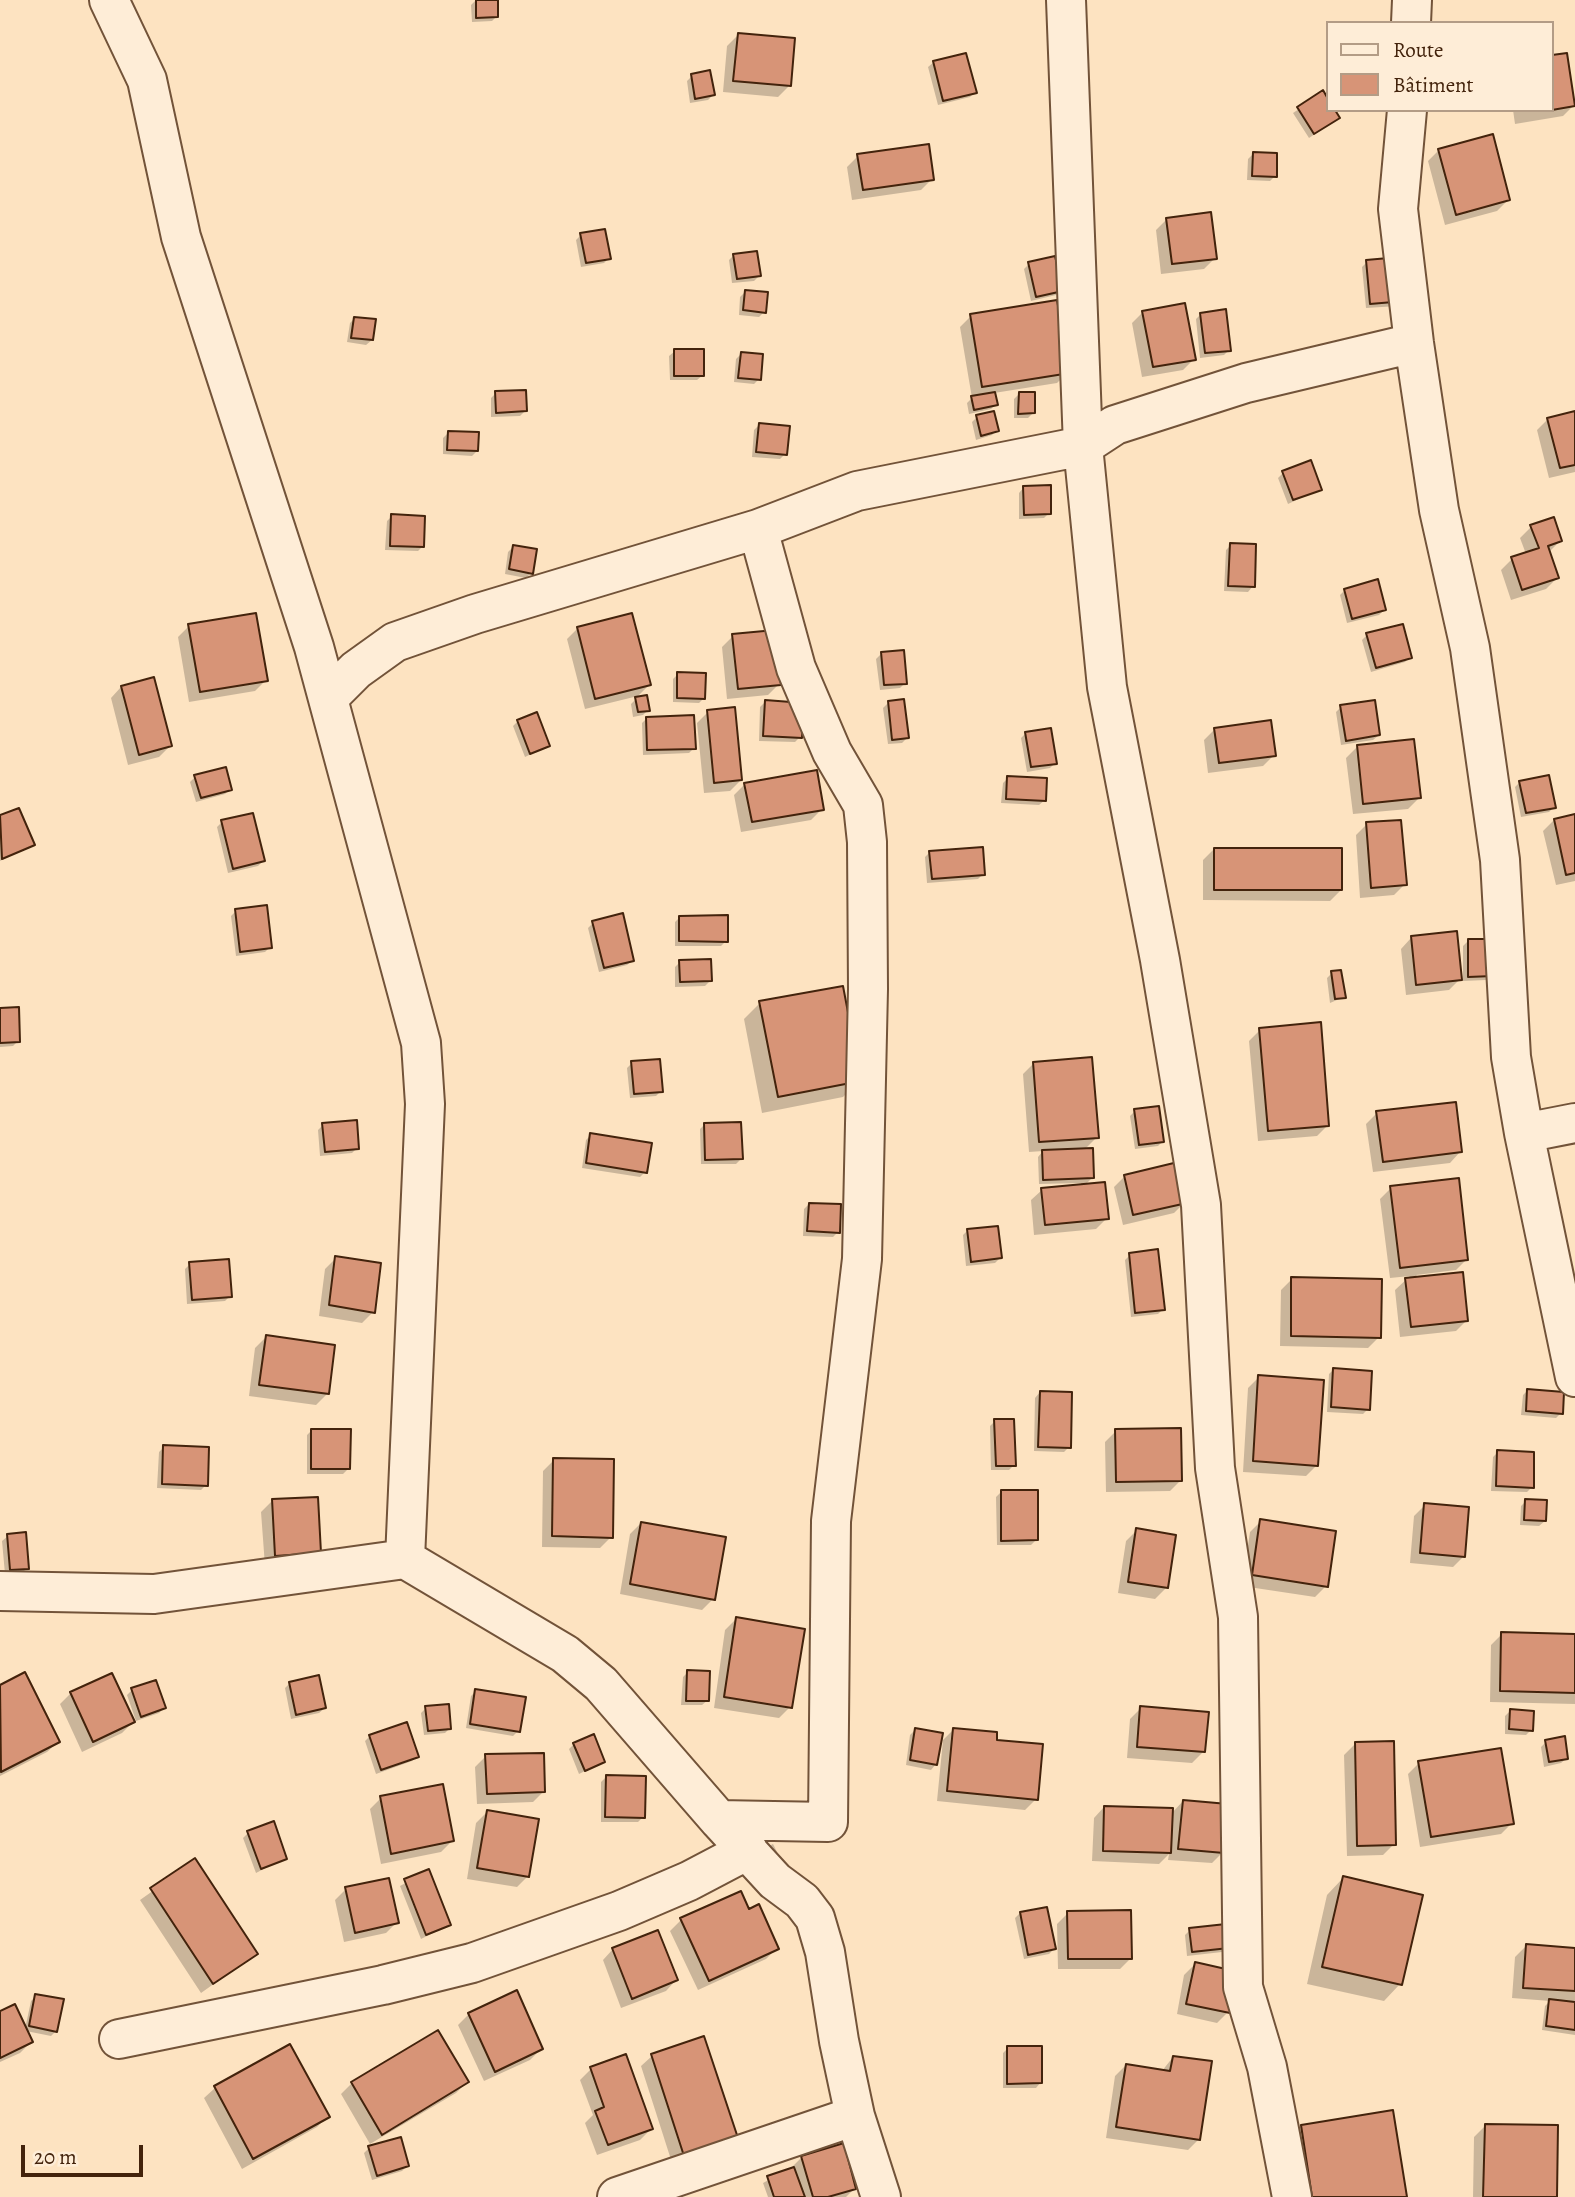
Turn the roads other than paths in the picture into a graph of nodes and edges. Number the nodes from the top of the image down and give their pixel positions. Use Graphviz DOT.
graph roads {
  1 [pos="109,0"];
  2 [pos="1066,0"];
  3 [pos="1412,0"];
  4 [pos="1411,21"];
  5 [pos="1407,112"];
  6 [pos="1414,343"];
  7 [pos="1083,446"];
  8 [pos="758,529"];
  9 [pos="328,698"];
  10 [pos="1575,1123"];
  11 [pos="1524,1133"];
  12 [pos="1575,1377"];
  13 [pos="405,1559"];
  14 [pos="0,1591"];
  15 [pos="719,1820"];
  16 [pos="748,1850"];
  17 [pos="119,2039"];
  18 [pos="855,2116"];
  19 [pos="617,2197"];
  20 [pos="881,2197"];
  21 [pos="1292,2197"];
  1 -- 9 [label="street"];
  2 -- 7 [label="street"];
  3 -- 4 [label="street"];
  5 -- 6 [label="street"];
  6 -- 7 [label="street"];
  6 -- 11 [label="street"];
  7 -- 8 [label="street"];
  7 -- 21 [label="street"];
  8 -- 9 [label="street"];
  8 -- 15 [label="street"];
  9 -- 13 [label="street"];
  10 -- 11 [label="street"];
  11 -- 12 [label="street"];
  13 -- 14 [label="street"];
  13 -- 15 [label="street"];
  15 -- 16 [label="street"];
  16 -- 17 [label="street"];
  16 -- 18 [label="street"];
  18 -- 19 [label="street"];
  18 -- 20 [label="street"];
}
